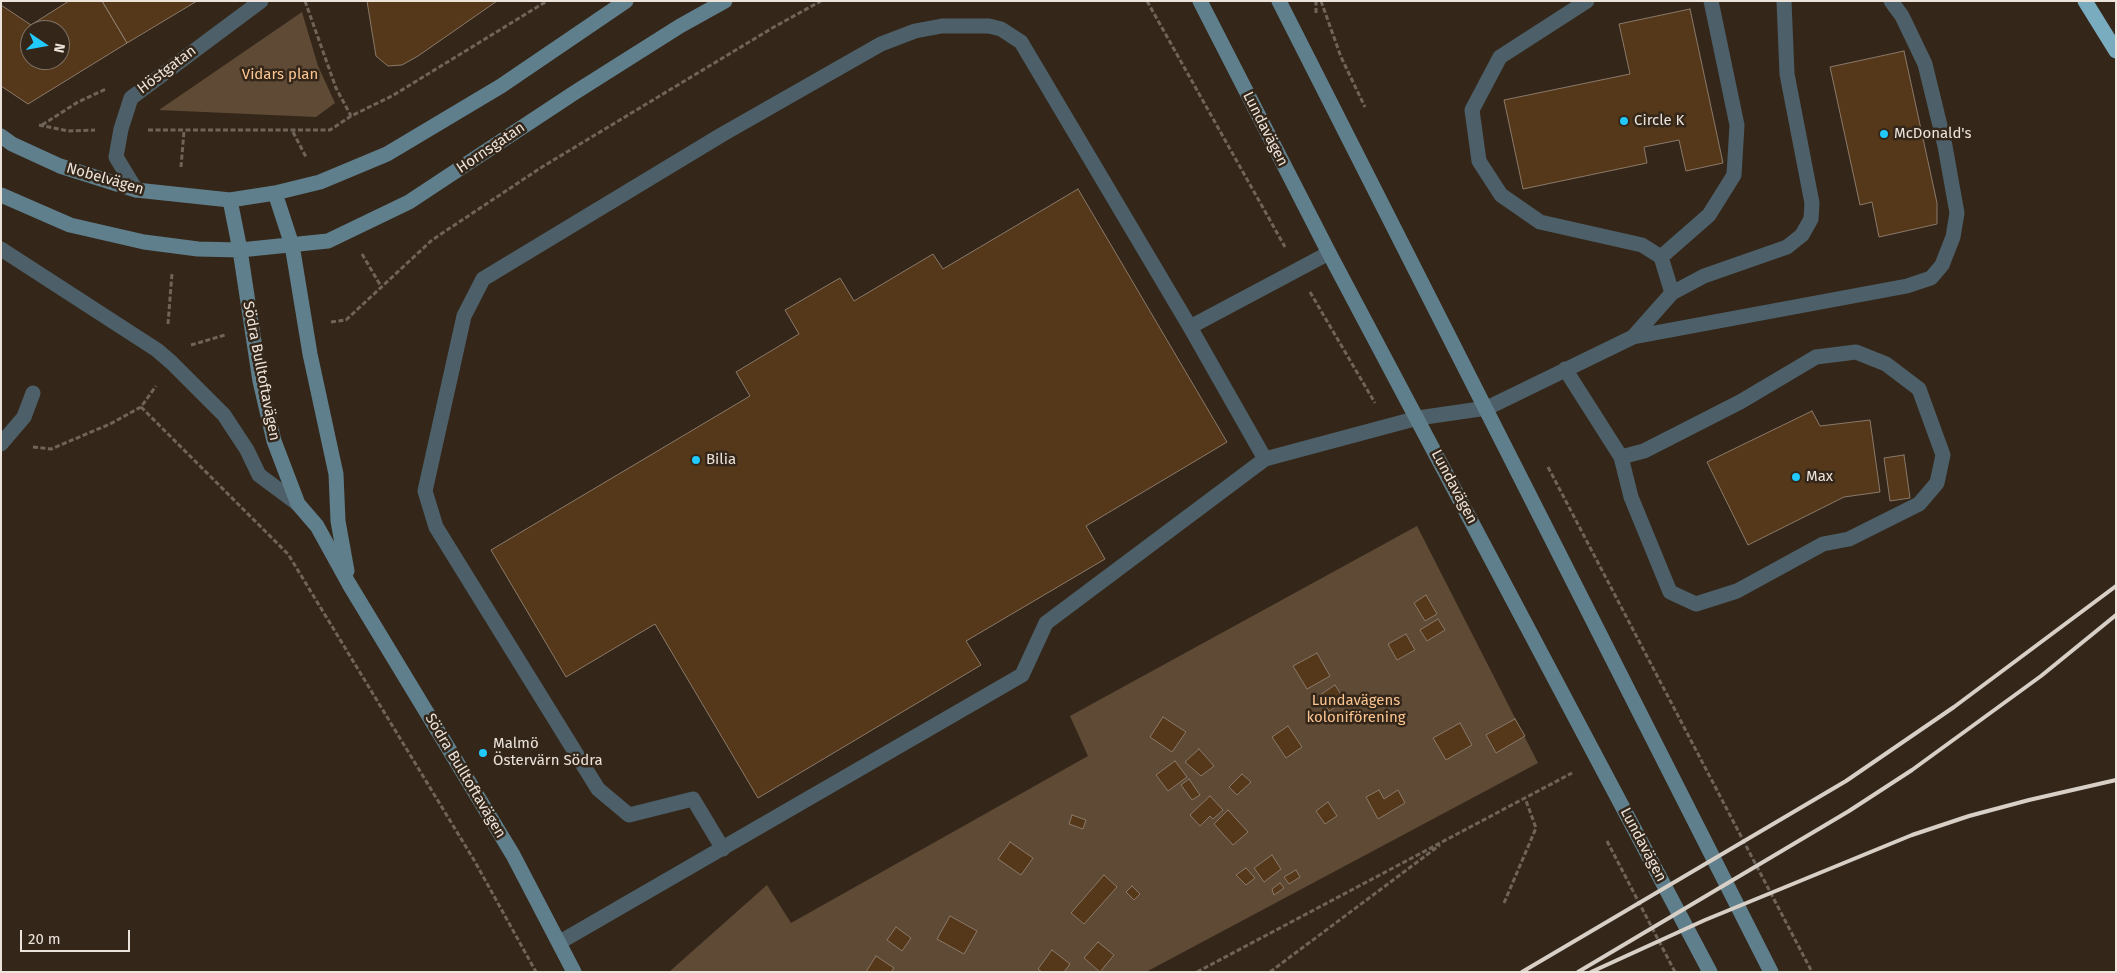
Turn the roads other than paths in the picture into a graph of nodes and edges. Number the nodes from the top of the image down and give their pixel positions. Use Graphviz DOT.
graph roads {
  1 [pos="261,1"];
  2 [pos="626,1"];
  3 [pos="725,1"];
  4 [pos="1200,1"];
  5 [pos="1279,1"];
  6 [pos="1587,1"];
  7 [pos="1711,1"];
  8 [pos="1784,1"];
  9 [pos="1891,1"];
  10 [pos="2085,1"];
  11 [pos="2116,51"];
  12 [pos="1,136"];
  13 [pos="136,190"];
  14 [pos="275,193"];
  15 [pos="1,195"];
  16 [pos="230,200"];
  17 [pos="292,245"];
  18 [pos="1,249"];
  19 [pos="240,250"];
  20 [pos="1329,253"];
  21 [pos="1661,257"];
  22 [pos="1672,293"];
  23 [pos="1190,327"];
  24 [pos="1634,337"];
  25 [pos="1565,369"];
  26 [pos="33,393"];
  27 [pos="1487,408"];
  28 [pos="1418,418"];
  29 [pos="1,444"];
  30 [pos="1621,457"];
  31 [pos="1265,459"];
  32 [pos="298,504"];
  33 [pos="349,584"];
  34 [pos="723,849"];
  35 [pos="560,942"];
  36 [pos="574,972"];
  37 [pos="1710,972"];
  38 [pos="1771,972"];
  1 -- 13 [label="street, Höstgatan"];
  2 -- 14 [label="main road"];
  3 -- 17 [label="main road, Hornsgatan"];
  4 -- 20 [label="main road, Lundavägen"];
  5 -- 27 [label="main road"];
  6 -- 21 [label="street"];
  7 -- 21 [label="street"];
  8 -- 22 [label="street"];
  9 -- 24 [label="street"];
  10 -- 11 [label="highway"];
  12 -- 13 [label="main road, Nobelvägen"];
  13 -- 16 [label="main road, Nobelvägen"];
  14 -- 16 [label="main road, Nobelvägen"];
  14 -- 17 [label="main road, Södra Bulltoftavägen"];
  15 -- 19 [label="main road"];
  16 -- 19 [label="main road, Södra Bulltoftavägen"];
  17 -- 19 [label="main road, Hornsgatan"];
  17 -- 33 [label="main road, Södra Bulltoftavägen"];
  18 -- 32 [label="street"];
  19 -- 32 [label="main road, Södra Bulltoftavägen"];
  20 -- 23 [label="street"];
  20 -- 28 [label="main road, Lundavägen"];
  21 -- 22 [label="street"];
  22 -- 24 [label="street"];
  23 -- 31 [label="street"];
  23 -- 34 [label="street"];
  24 -- 25 [label="street"];
  25 -- 27 [label="street"];
  25 -- 30 [label="street"];
  26 -- 29 [label="street"];
  27 -- 28 [label="street"];
  27 -- 38 [label="main road"];
  28 -- 31 [label="street"];
  28 -- 37 [label="main road, Lundavägen"];
  30 -- 30 [label="street"];
  31 -- 34 [label="street"];
  32 -- 33 [label="main road, Södra Bulltoftavägen"];
  33 -- 35 [label="main road, Södra Bulltoftavägen"];
  34 -- 35 [label="street"];
  35 -- 36 [label="main road, Södra Bulltoftavägen"];
}
